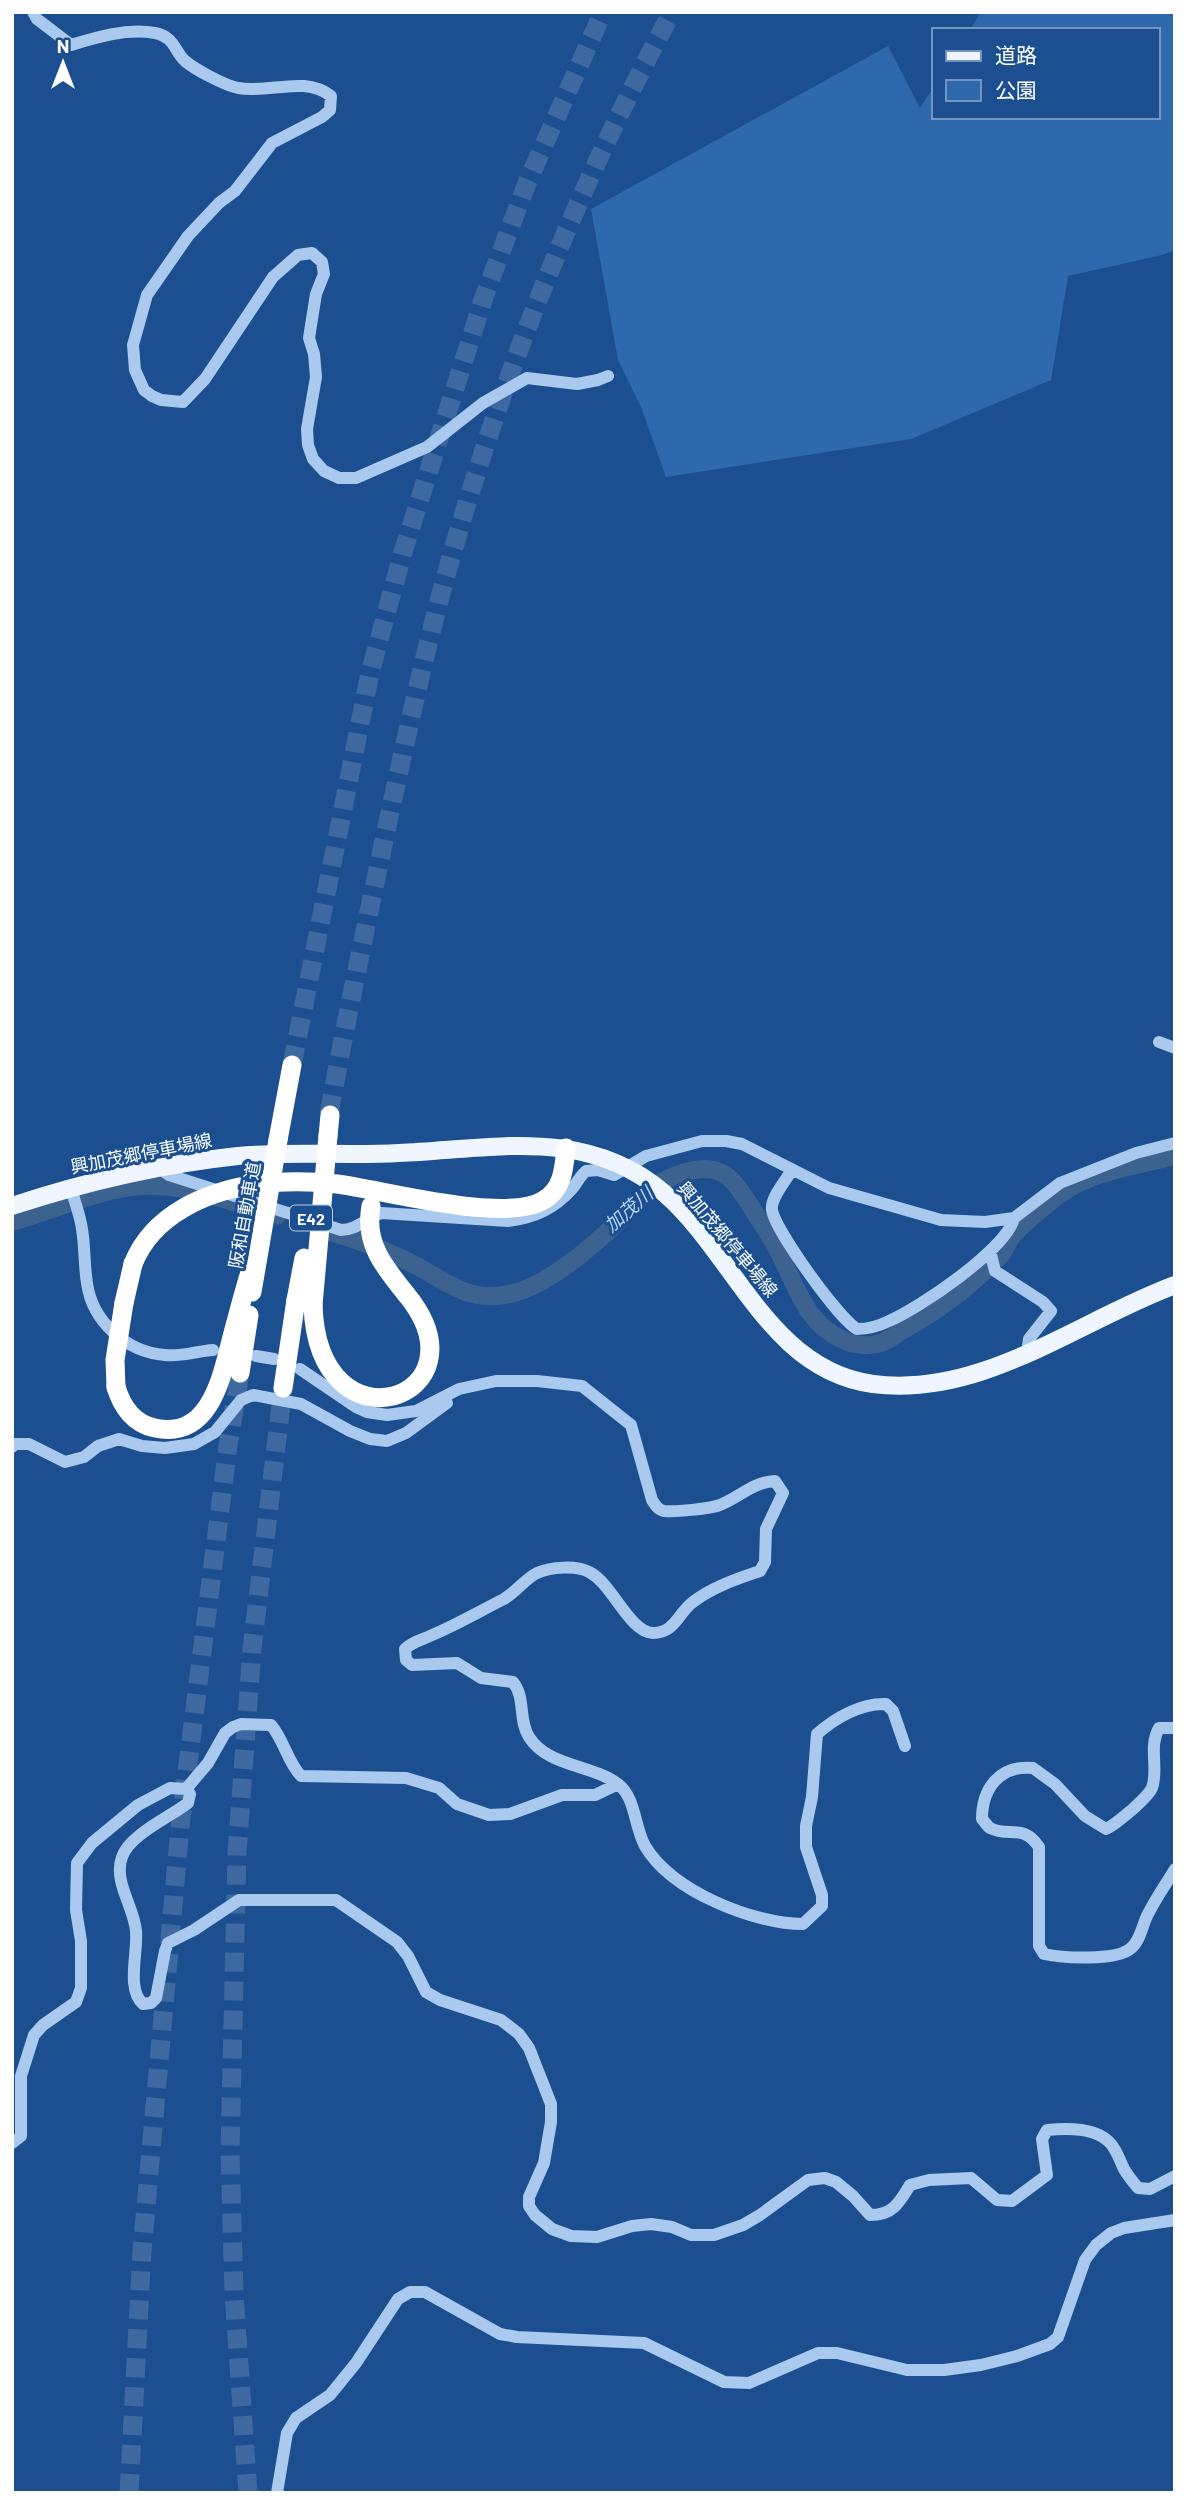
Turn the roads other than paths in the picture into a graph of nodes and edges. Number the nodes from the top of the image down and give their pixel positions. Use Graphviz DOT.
graph roads {
  1 [pos="33,12"];
  2 [pos="608,376"];
  3 [pos="1159,1042"];
  4 [pos="1175,1048"];
  5 [pos="292,1065"];
  6 [pos="330,1114"];
  7 [pos="1175,1143"];
  8 [pos="566,1148"];
  9 [pos="160,1169"];
  10 [pos="633,1171"];
  11 [pos="791,1171"];
  12 [pos="72,1190"];
  13 [pos="375,1198"];
  14 [pos="12,1206"];
  15 [pos="1014,1218"];
  16 [pos="990,1251"];
  17 [pos="1175,1285"];
  18 [pos="248,1290"];
  19 [pos="304,1302"];
  20 [pos="213,1350"];
  21 [pos="1027,1353"];
  22 [pos="256,1356"];
  23 [pos="274,1359"];
  24 [pos="300,1369"];
  25 [pos="240,1373"];
  26 [pos="466,1387"];
  27 [pos="283,1388"];
  28 [pos="12,1447"];
  29 [pos="1175,1728"];
  30 [pos="905,1746"];
  31 [pos="618,1784"];
  32 [pos="186,1789"];
  33 [pos="1175,1869"];
  34 [pos="12,2143"];
  35 [pos="1175,2176"];
  36 [pos="1175,2220"];
  37 [pos="277,2493"];
  1 -- 2 [label="street"];
  3 -- 4 [label="street"];
  5 -- 18 [label="highway, 阪和自動車道 / E42, bridge"];
  6 -- 19 [label="highway, E42, bridge"];
  7 -- 15 [label="street"];
  8 -- 9 [label="main road, 興加茂郷停車場線"];
  8 -- 10 [label="main road, 興加茂郷停車場線"];
  8 -- 13 [label="highway"];
  9 -- 10 [label="street"];
  9 -- 12 [label="main road, 興加茂郷停車場線"];
  10 -- 11 [label="street"];
  10 -- 21 [label="main road, 興加茂郷停車場線"];
  11 -- 15 [label="street"];
  11 -- 16 [label="street"];
  12 -- 14 [label="main road, 興加茂郷停車場線"];
  12 -- 20 [label="street"];
  13 -- 18 [label="highway, bridge"];
  13 -- 19 [label="highway, bridge"];
  15 -- 16 [label="street"];
  16 -- 21 [label="street"];
  17 -- 21 [label="main road, 興加茂郷停車場線"];
  18 -- 25 [label="highway, 阪和自動車道 / E42"];
  19 -- 27 [label="highway, E42"];
  22 -- 23 [label="street"];
  24 -- 26 [label="street"];
  26 -- 28 [label="street"];
  26 -- 31 [label="street"];
  29 -- 33 [label="street"];
  30 -- 31 [label="street"];
  31 -- 32 [label="street"];
  32 -- 34 [label="street"];
  32 -- 35 [label="street"];
  36 -- 37 [label="street"];
}
